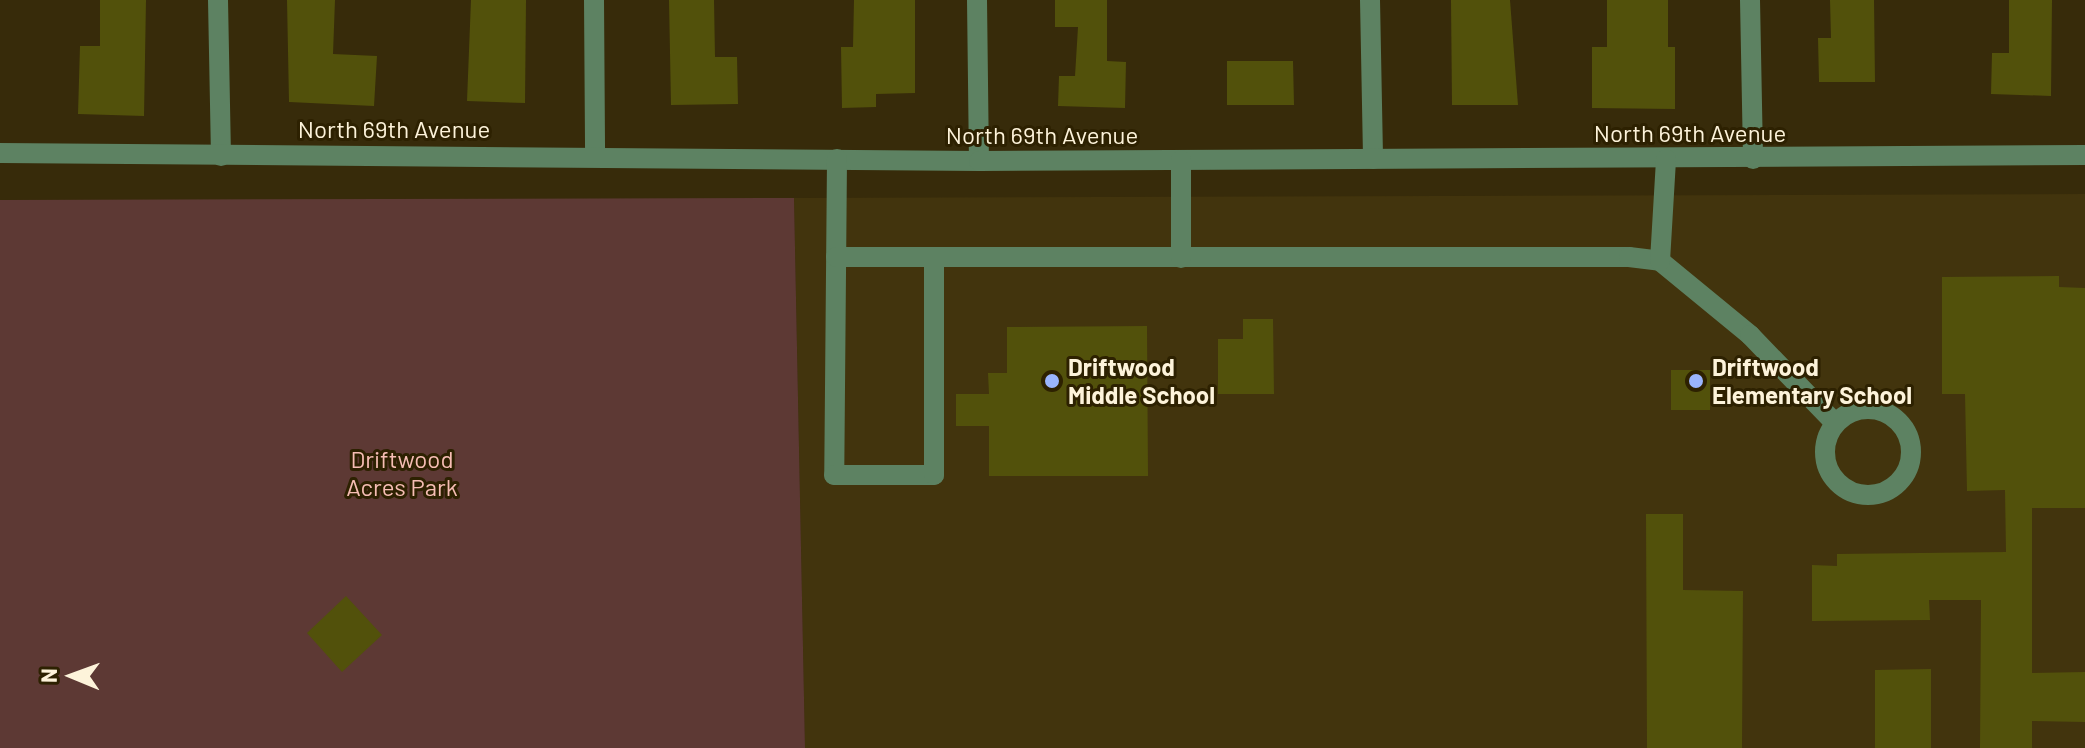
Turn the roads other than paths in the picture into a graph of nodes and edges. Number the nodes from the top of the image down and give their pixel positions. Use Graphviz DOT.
graph roads {
  1 [pos="218,0"];
  2 [pos="594,0"];
  3 [pos="977,0"];
  4 [pos="1370,0"];
  5 [pos="1750,0"];
  6 [pos="0,153"];
  7 [pos="595,155"];
  8 [pos="2085,155"];
  9 [pos="221,156"];
  10 [pos="837,159"];
  11 [pos="1373,159"];
  12 [pos="1666,159"];
  13 [pos="1753,159"];
  14 [pos="1181,160"];
  15 [pos="979,161"];
  16 [pos="836,257"];
  17 [pos="1181,258"];
  18 [pos="934,259"];
  19 [pos="1660,261"];
  20 [pos="1835,423"];
  1 -- 9 [label="street"];
  2 -- 7 [label="street"];
  3 -- 15 [label="street"];
  4 -- 11 [label="street"];
  5 -- 13 [label="street"];
  6 -- 9 [label="street, North 69th Avenue"];
  7 -- 9 [label="street, North 69th Avenue"];
  7 -- 10 [label="street, North 69th Avenue"];
  8 -- 13 [label="street, North 69th Avenue"];
  10 -- 15 [label="street, North 69th Avenue"];
  10 -- 16 [label="street"];
  11 -- 12 [label="street, North 69th Avenue"];
  11 -- 14 [label="street, North 69th Avenue"];
  12 -- 13 [label="street, North 69th Avenue"];
  12 -- 19 [label="street"];
  14 -- 15 [label="street, North 69th Avenue"];
  14 -- 17 [label="street"];
  16 -- 18 [label="street"];
  16 -- 18 [label="street"];
  17 -- 18 [label="street"];
  17 -- 19 [label="street"];
  19 -- 20 [label="street"];
  20 -- 20 [label="street"];
}
